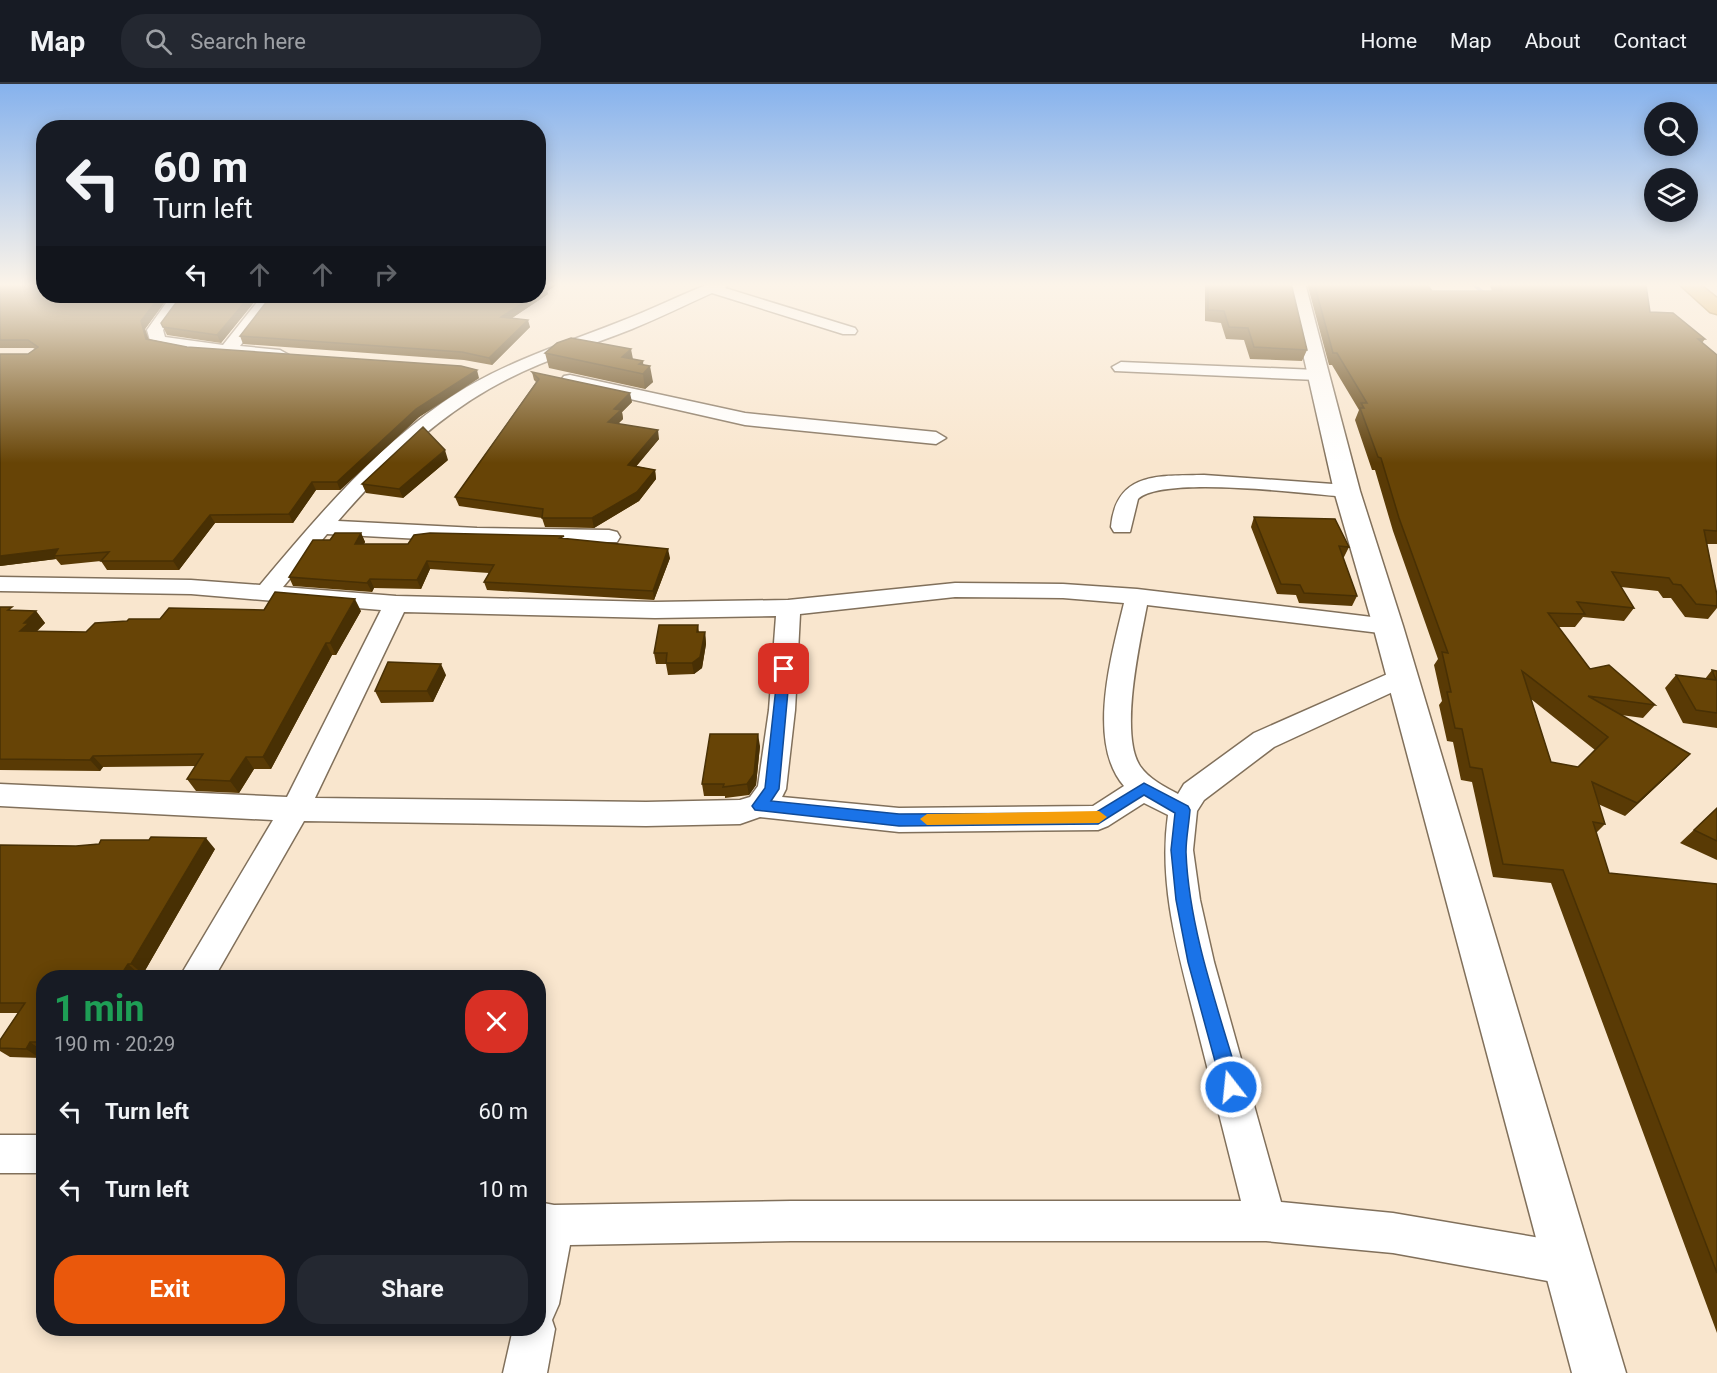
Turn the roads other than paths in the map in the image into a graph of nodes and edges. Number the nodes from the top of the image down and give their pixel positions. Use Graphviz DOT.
graph roads {
  1 [pos="173,343"];
  2 [pos="234,343"];
  3 [pos="580,343"];
  4 [pos="1310,343"];
  5 [pos="228,348"];
  6 [pos="294,356"];
  7 [pos="1121,367"];
  8 [pos="475,369"];
  9 [pos="508,371"];
  10 [pos="1317,375"];
  11 [pos="936,438"];
  12 [pos="1347,491"];
  13 [pos="320,527"];
  14 [pos="1122,527"];
  15 [pos="609,537"];
  16 [pos="0,584"];
  17 [pos="266,593"];
  18 [pos="1137,596"];
  19 [pos="396,604"];
  20 [pos="788,608"];
  21 [pos="1388,626"];
  22 [pos="1401,678"];
  23 [pos="1144,788"];
  24 [pos="0,795"];
  25 [pos="760,806"];
  26 [pos="296,808"];
  27 [pos="1183,810"];
  28 [pos="201,970"];
  29 [pos="0,1154"];
  30 [pos="36,1154"];
  31 [pos="1266,1221"];
  32 [pos="546,1223"];
  33 [pos="1570,1264"];
  34 [pos="533,1336"];
  35 [pos="525,1373"];
  36 [pos="1599,1373"];
  1 -- 5 [label="street"];
  2 -- 5 [label="street"];
  3 -- 9 [label="street"];
  4 -- 10 [label="main road"];
  5 -- 6 [label="street"];
  7 -- 10 [label="street"];
  8 -- 9 [label="street"];
  9 -- 11 [label="street"];
  9 -- 13 [label="street"];
  10 -- 12 [label="main road"];
  12 -- 14 [label="street"];
  12 -- 21 [label="main road"];
  13 -- 15 [label="street"];
  13 -- 17 [label="street"];
  16 -- 17 [label="street"];
  17 -- 19 [label="street"];
  18 -- 20 [label="street"];
  18 -- 21 [label="street"];
  18 -- 23 [label="street"];
  19 -- 20 [label="street"];
  19 -- 26 [label="street"];
  20 -- 25 [label="street"];
  21 -- 22 [label="main road"];
  22 -- 27 [label="street"];
  22 -- 33 [label="main road"];
  23 -- 25 [label="street"];
  23 -- 27 [label="street"];
  24 -- 26 [label="street"];
  25 -- 26 [label="street"];
  26 -- 28 [label="street"];
  27 -- 31 [label="street"];
  29 -- 30 [label="street"];
  31 -- 32 [label="street"];
  31 -- 33 [label="street"];
  33 -- 36 [label="main road"];
  34 -- 35 [label="street"];
}
